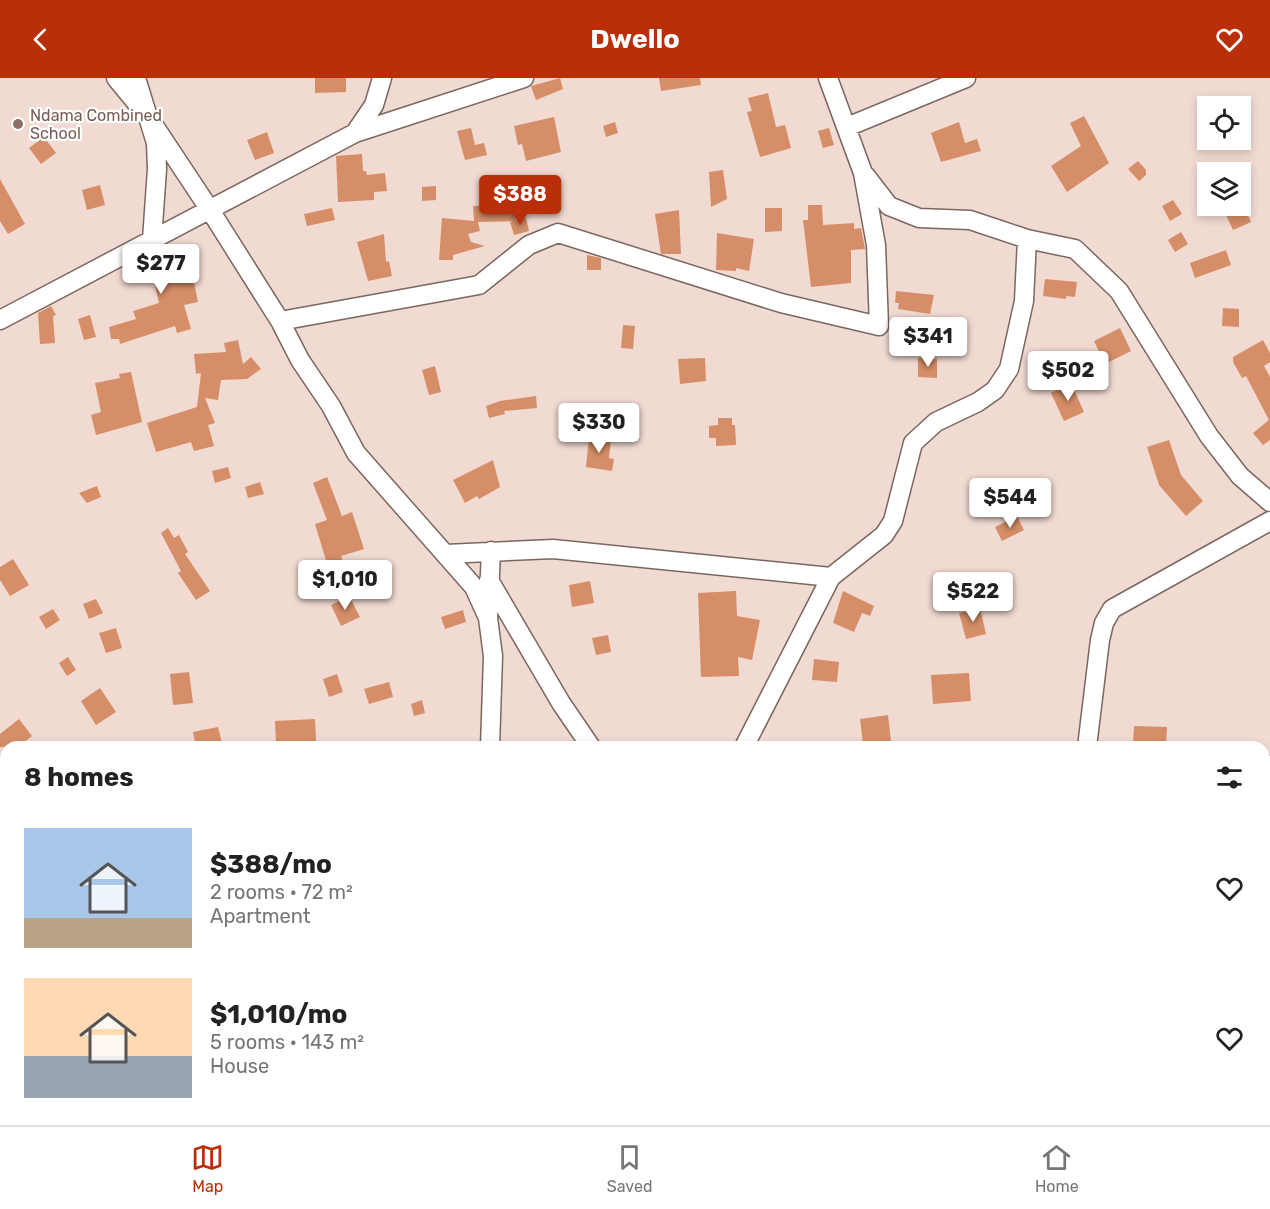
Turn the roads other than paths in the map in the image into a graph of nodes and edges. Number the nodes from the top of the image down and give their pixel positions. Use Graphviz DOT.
graph roads {
  1 [pos="116,78"];
  2 [pos="136,78"];
  3 [pos="382,78"];
  4 [pos="524,78"];
  5 [pos="828,78"];
  6 [pos="966,78"];
  7 [pos="149,118"];
  8 [pos="847,127"];
  9 [pos="355,134"];
  10 [pos="862,172"];
  11 [pos="210,210"];
  12 [pos="1027,239"];
  13 [pos="152,240"];
  14 [pos="0,320"];
  15 [pos="280,321"];
  16 [pos="1270,502"];
  17 [pos="1270,521"];
  18 [pos="491,551"];
  19 [pos="446,554"];
  20 [pos="831,577"];
  21 [pos="489,579"];
  22 [pos="488,618"];
  23 [pos="490,741"];
  24 [pos="587,741"];
  25 [pos="747,741"];
  26 [pos="1088,741"];
  1 -- 7 [label="street"];
  2 -- 7 [label="street"];
  3 -- 9 [label="street"];
  4 -- 9 [label="street"];
  5 -- 8 [label="street"];
  6 -- 8 [label="street"];
  7 -- 11 [label="street"];
  7 -- 13 [label="street"];
  8 -- 10 [label="street"];
  9 -- 11 [label="street"];
  10 -- 12 [label="street"];
  10 -- 15 [label="street"];
  11 -- 13 [label="street"];
  11 -- 15 [label="street"];
  12 -- 16 [label="street"];
  12 -- 20 [label="street"];
  13 -- 14 [label="street"];
  15 -- 19 [label="street"];
  17 -- 26 [label="street"];
  18 -- 19 [label="street"];
  18 -- 20 [label="street"];
  18 -- 21 [label="street"];
  19 -- 22 [label="street"];
  20 -- 25 [label="street"];
  21 -- 22 [label="street"];
  21 -- 24 [label="street"];
  22 -- 23 [label="street"];
}
